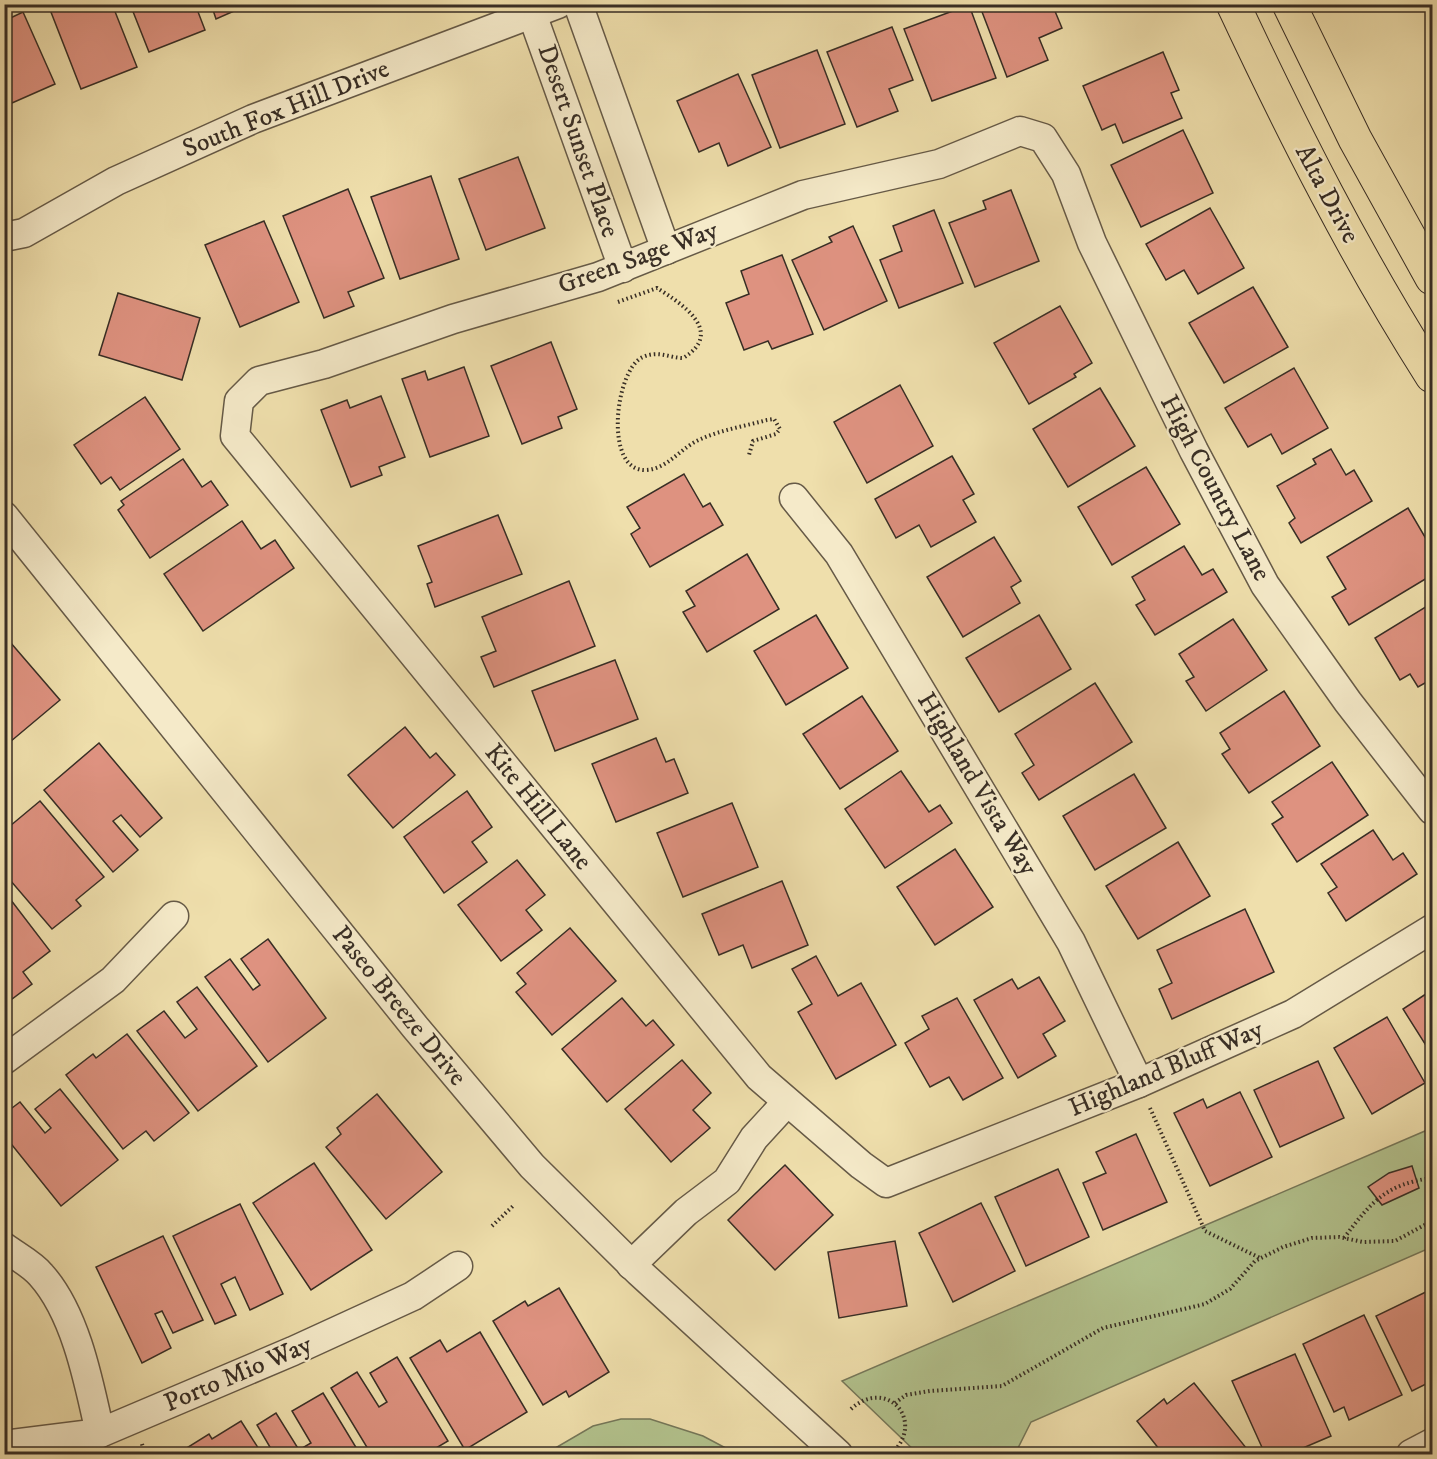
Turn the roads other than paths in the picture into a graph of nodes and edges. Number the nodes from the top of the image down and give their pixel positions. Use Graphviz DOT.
graph roads {
  1 [pos="578,4"];
  2 [pos="1233,4"];
  3 [pos="1289,4"];
  4 [pos="545,9"];
  5 [pos="621,126"];
  6 [pos="1043,138"];
  7 [pos="579,141"];
  8 [pos="14,235"];
  9 [pos="666,250"];
  10 [pos="4,256"];
  11 [pos="623,268"];
  12 [pos="1432,278"];
  13 [pos="1432,376"];
  14 [pos="239,401"];
  15 [pos="794,498"];
  16 [pos="4,516"];
  17 [pos="1432,810"];
  18 [pos="174,916"];
  19 [pos="1432,929"];
  20 [pos="4,1060"];
  21 [pos="1138,1083"];
  22 [pos="787,1102"];
  23 [pos="886,1183"];
  24 [pos="4,1247"];
  25 [pos="631,1265"];
  26 [pos="458,1266"];
  27 [pos="100,1433"];
  28 [pos="1432,1443"];
  29 [pos="4,1445"];
  30 [pos="838,1455"];
  31 [pos="1411,1455"];
  1 -- 5 [label="street, Desert Sunset Place"];
  2 -- 13 [label="main road, Alta Drive"];
  3 -- 12 [label="main road, Alta Drive"];
  4 -- 7 [label="street, Desert Sunset Place"];
  4 -- 8 [label="street, South Fox Hill Drive"];
  5 -- 7 [label="street"];
  5 -- 9 [label="street, Desert Sunset Place"];
  6 -- 9 [label="street, Green Sage Way"];
  6 -- 17 [label="street, High Country Lane"];
  7 -- 11 [label="street, Desert Sunset Place"];
  8 -- 10 [label="street, South Fox Hill Drive"];
  9 -- 11 [label="street, Green Sage Way"];
  11 -- 14 [label="street, Green Sage Way"];
  14 -- 22 [label="street, Kite Hill Lane"];
  15 -- 21 [label="street, Highland Vista Way"];
  16 -- 25 [label="street, Paseo Breeze Drive"];
  18 -- 20 [label="street"];
  19 -- 21 [label="street, Highland Bluff Way"];
  21 -- 23 [label="street, Highland Bluff Way"];
  22 -- 23 [label="street, Kite Hill Lane"];
  22 -- 25 [label="street"];
  24 -- 27 [label="street"];
  25 -- 30 [label="street, Paseo Breeze Drive"];
  26 -- 27 [label="street, Porto Mio Way"];
  27 -- 29 [label="street, Porto Mio Way"];
  28 -- 31 [label="street"];
}
